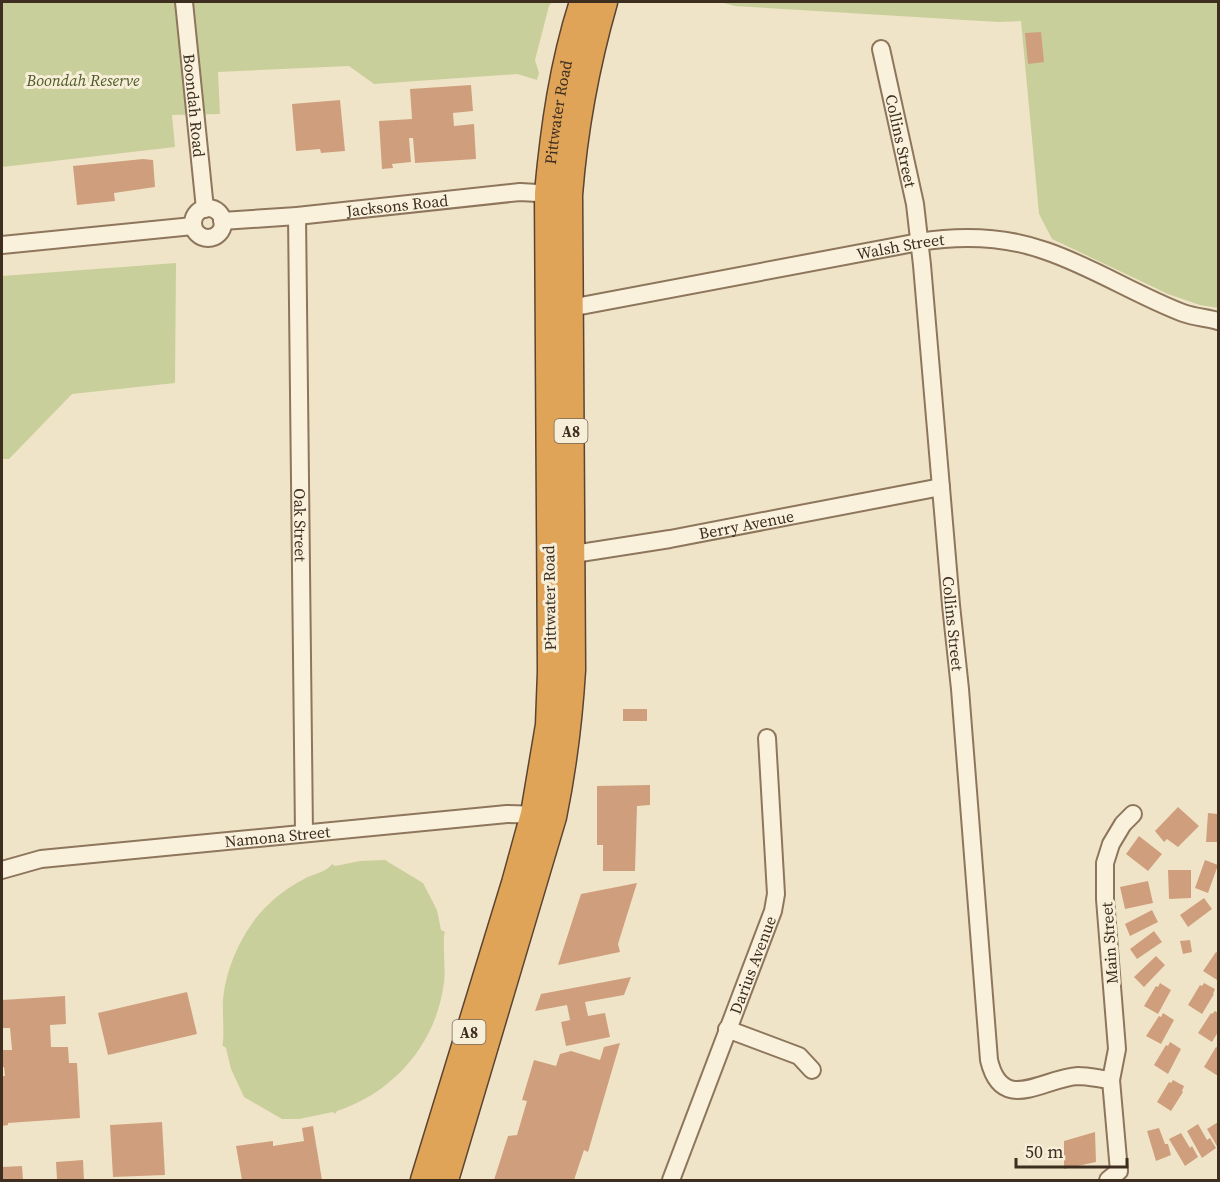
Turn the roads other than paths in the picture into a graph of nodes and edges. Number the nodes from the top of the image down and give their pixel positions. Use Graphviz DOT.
graph roads {
  1 [pos="184,2"];
  2 [pos="582,2"];
  3 [pos="605,2"];
  4 [pos="881,49"];
  5 [pos="559,194"];
  6 [pos="205,209"];
  7 [pos="297,216"];
  8 [pos="222,221"];
  9 [pos="193,226"];
  10 [pos="919,242"];
  11 [pos="2,245"];
  12 [pos="570,308"];
  13 [pos="1218,321"];
  14 [pos="941,488"];
  15 [pos="573,555"];
  16 [pos="549,557"];
  17 [pos="767,738"];
  18 [pos="1133,814"];
  19 [pos="544,816"];
  20 [pos="304,833"];
  21 [pos="2,870"];
  22 [pos="727,1029"];
  23 [pos="812,1070"];
  24 [pos="1111,1080"];
  25 [pos="423,1180"];
  26 [pos="446,1180"];
  27 [pos="671,1180"];
  28 [pos="1108,1180"];
  1 -- 6 [label="street, Boondah Road"];
  2 -- 5 [label="highway, Pittwater Road / A8"];
  3 -- 5 [label="highway, Pittwater Road / A8"];
  4 -- 10 [label="street, Collins Street"];
  5 -- 7 [label="street, Jacksons Road"];
  5 -- 12 [label="highway, Pittwater Road / A8"];
  5 -- 16 [label="highway, Pittwater Road / A8"];
  6 -- 8 [label="street"];
  6 -- 9 [label="street"];
  7 -- 8 [label="street, Jacksons Road"];
  7 -- 20 [label="street, Oak Street"];
  8 -- 9 [label="street"];
  9 -- 11 [label="street"];
  10 -- 12 [label="street, Walsh Street"];
  10 -- 13 [label="street, Walsh Street"];
  10 -- 14 [label="street, Collins Street"];
  12 -- 15 [label="highway, Pittwater Road / A8"];
  14 -- 15 [label="street, Berry Avenue"];
  14 -- 24 [label="street, Collins Street"];
  15 -- 16 [label="street, Berry Avenue"];
  15 -- 19 [label="highway, Pittwater Road / A8"];
  16 -- 19 [label="highway, Pittwater Road / A8"];
  17 -- 22 [label="street, Darius Avenue"];
  18 -- 24 [label="street, Main Street"];
  19 -- 20 [label="street, Namona Street"];
  19 -- 25 [label="highway, Pittwater Road / A8"];
  19 -- 26 [label="highway, Pittwater Road / A8"];
  20 -- 21 [label="street, Namona Street"];
  22 -- 23 [label="street"];
  22 -- 27 [label="street, Darius Avenue"];
  24 -- 28 [label="street, Main Street"];
}
